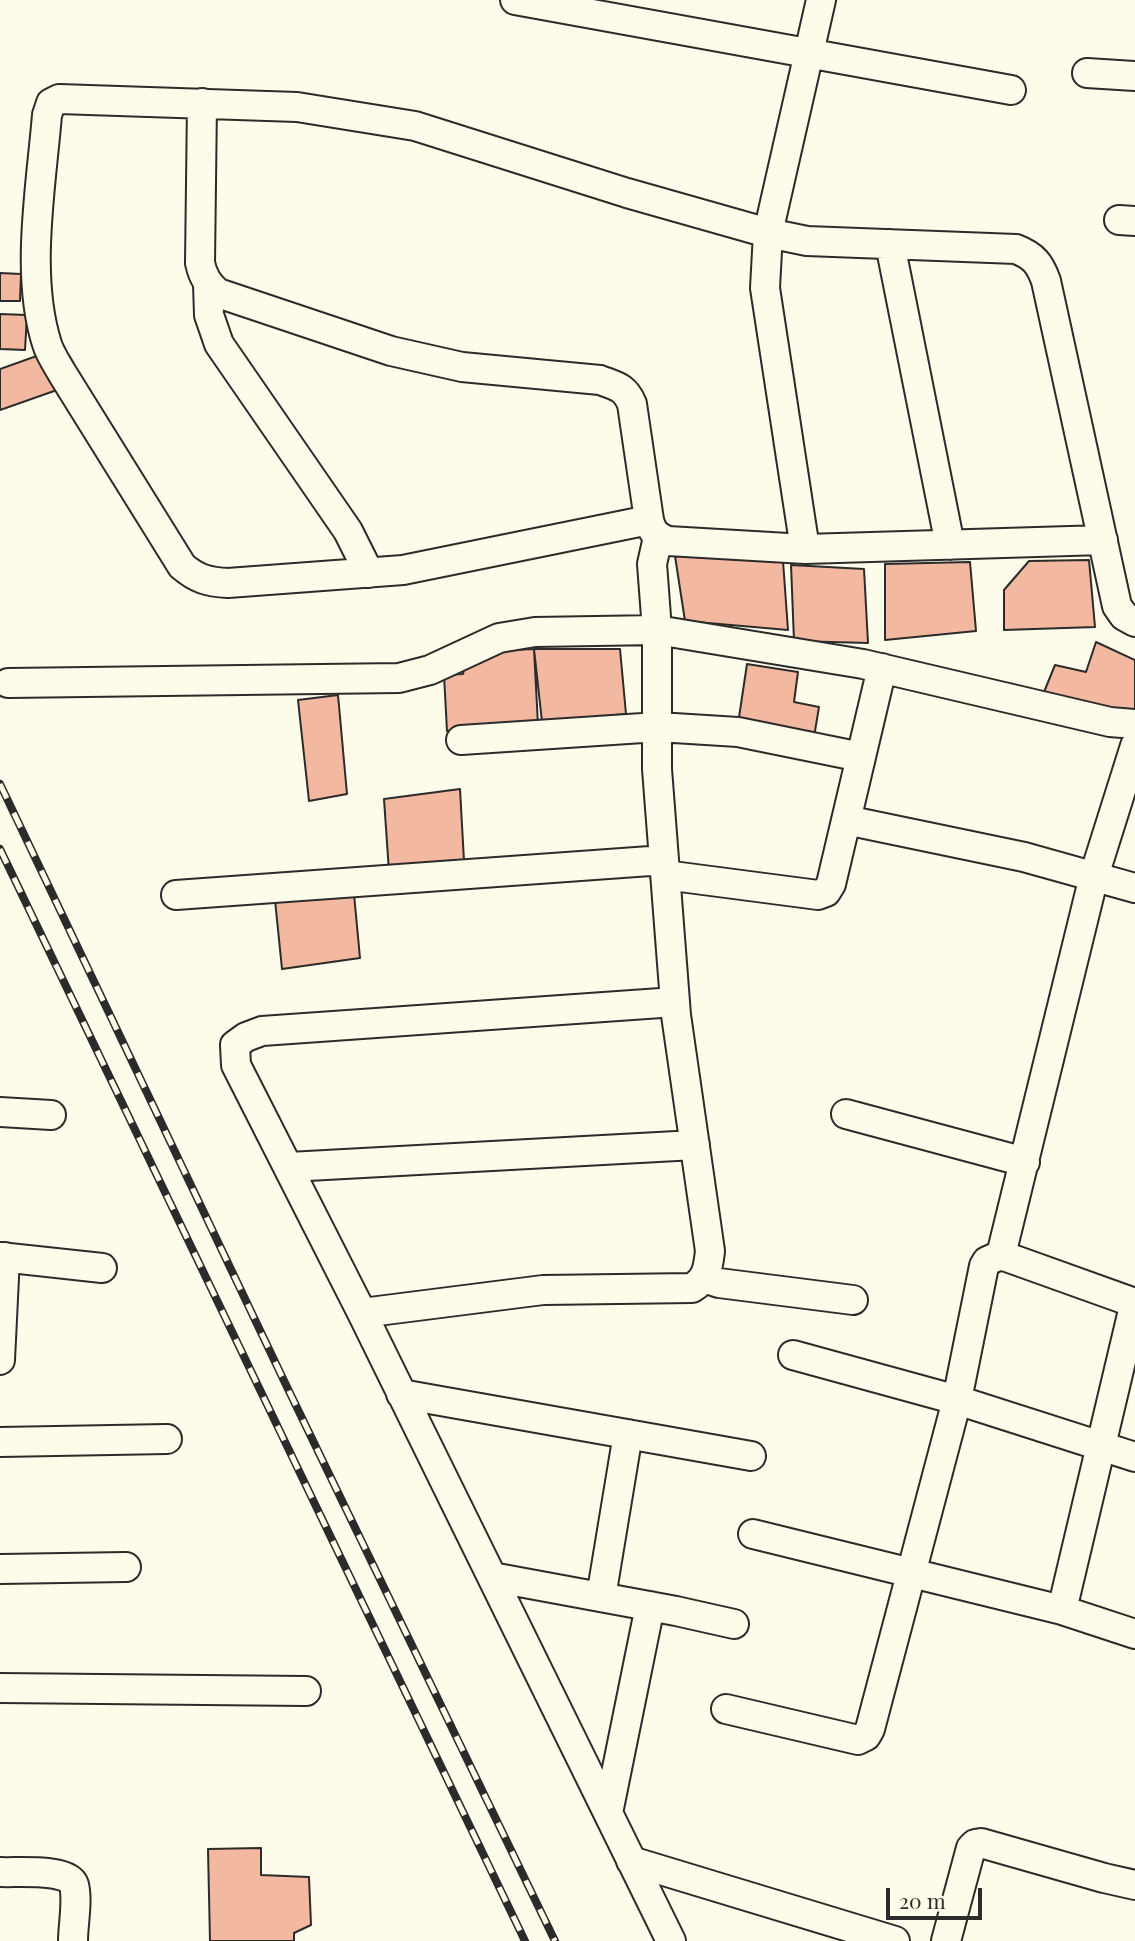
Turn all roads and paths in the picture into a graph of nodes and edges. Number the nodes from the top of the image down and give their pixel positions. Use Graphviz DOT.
graph roads {
  1 [pos="515,0"];
  2 [pos="821,0"];
  3 [pos="575,5"];
  4 [pos="809,52"];
  5 [pos="1087,73"];
  6 [pos="1135,76"];
  7 [pos="1011,90"];
  8 [pos="202,103"];
  9 [pos="768,233"];
  10 [pos="890,244"];
  11 [pos="208,284"];
  12 [pos="653,528"];
  13 [pos="1103,540"];
  14 [pos="950,545"];
  15 [pos="805,549"];
  16 [pos="369,573"];
  17 [pos="1135,622"];
  18 [pos="657,630"];
  19 [pos="882,668"];
  20 [pos="8,683"];
  21 [pos="1135,724"];
  22 [pos="658,727"];
  23 [pos="461,740"];
  24 [pos="1135,746"];
  25 [pos="861,757"];
  26 [pos="846,820"];
  27 [pos="665,868"];
  28 [pos="1094,877"];
  29 [pos="1135,888"];
  30 [pos="176,895"];
  31 [pos="675,1002"];
  32 [pos="0,1112"];
  33 [pos="846,1114"];
  34 [pos="51,1115"];
  35 [pos="695,1145"];
  36 [pos="1025,1162"];
  37 [pos="289,1167"];
  38 [pos="1001,1255"];
  39 [pos="2,1257"];
  40 [pos="102,1268"];
  41 [pos="704,1278"];
  42 [pos="853,1300"];
  43 [pos="1135,1303"];
  44 [pos="362,1314"];
  45 [pos="1130,1343"];
  46 [pos="793,1355"];
  47 [pos="0,1360"];
  48 [pos="401,1394"];
  49 [pos="957,1400"];
  50 [pos="628,1434"];
  51 [pos="167,1439"];
  52 [pos="0,1442"];
  53 [pos="1101,1446"];
  54 [pos="751,1456"];
  55 [pos="1135,1457"];
  56 [pos="753,1534"];
  57 [pos="126,1567"];
  58 [pos="0,1569"];
  59 [pos="912,1574"];
  60 [pos="492,1577"];
  61 [pos="601,1597"];
  62 [pos="650,1606"];
  63 [pos="1062,1610"];
  64 [pos="734,1624"];
  65 [pos="1135,1634"];
  66 [pos="0,1688"];
  67 [pos="306,1690"];
  68 [pos="726,1709"];
  69 [pos="608,1813"];
  70 [pos="631,1861"];
  71 [pos="0,1872"];
  72 [pos="1135,1885"];
  73 [pos="73,1941"];
  74 [pos="671,1941"];
  75 [pos="895,1941"];
  76 [pos="946,1941"];
  1 -- 3 [label="street"];
  2 -- 4 [label="street"];
  3 -- 4 [label="street"];
  4 -- 7 [label="street"];
  4 -- 9 [label="street"];
  5 -- 6 [label="street"];
  8 -- 9 [label="street"];
  8 -- 11 [label="street"];
  8 -- 16 [label="street"];
  9 -- 10 [label="street"];
  9 -- 15 [label="street"];
  10 -- 13 [label="street"];
  10 -- 14 [label="street"];
  11 -- 12 [label="street"];
  11 -- 16 [label="street"];
  12 -- 15 [label="street"];
  12 -- 16 [label="street"];
  12 -- 18 [label="street"];
  13 -- 14 [label="street"];
  13 -- 17 [label="street"];
  14 -- 15 [label="street"];
  18 -- 19 [label="street"];
  18 -- 20 [label="street"];
  18 -- 22 [label="street"];
  19 -- 21 [label="street"];
  19 -- 25 [label="street"];
  22 -- 23 [label="street"];
  22 -- 25 [label="street"];
  22 -- 27 [label="street"];
  24 -- 28 [label="street"];
  25 -- 26 [label="street"];
  26 -- 27 [label="street"];
  26 -- 28 [label="street"];
  27 -- 30 [label="street"];
  27 -- 31 [label="street"];
  28 -- 29 [label="street"];
  28 -- 36 [label="street"];
  31 -- 35 [label="street"];
  31 -- 37 [label="street"];
  32 -- 34 [label="street"];
  33 -- 36 [label="street"];
  35 -- 37 [label="street"];
  35 -- 41 [label="street"];
  36 -- 38 [label="street"];
  37 -- 44 [label="street"];
  38 -- 43 [label="street"];
  38 -- 49 [label="street"];
  39 -- 40 [label="street"];
  39 -- 47 [label="street"];
  41 -- 42 [label="street"];
  41 -- 44 [label="street"];
  43 -- 45 [label="street"];
  44 -- 48 [label="street"];
  45 -- 53 [label="street"];
  46 -- 49 [label="street"];
  48 -- 50 [label="street"];
  48 -- 60 [label="street"];
  49 -- 53 [label="street"];
  49 -- 59 [label="street"];
  50 -- 54 [label="street"];
  50 -- 61 [label="street"];
  51 -- 52 [label="street"];
  53 -- 55 [label="street"];
  53 -- 63 [label="street"];
  56 -- 59 [label="street"];
  57 -- 58 [label="street"];
  59 -- 63 [label="street"];
  59 -- 68 [label="street"];
  60 -- 61 [label="street"];
  60 -- 69 [label="street"];
  61 -- 62 [label="street"];
  62 -- 64 [label="street"];
  62 -- 69 [label="street"];
  63 -- 65 [label="street"];
  66 -- 67 [label="street"];
  69 -- 70 [label="street"];
  70 -- 74 [label="street"];
  70 -- 75 [label="street"];
  71 -- 73 [label="street"];
  72 -- 76 [label="street"];
}
